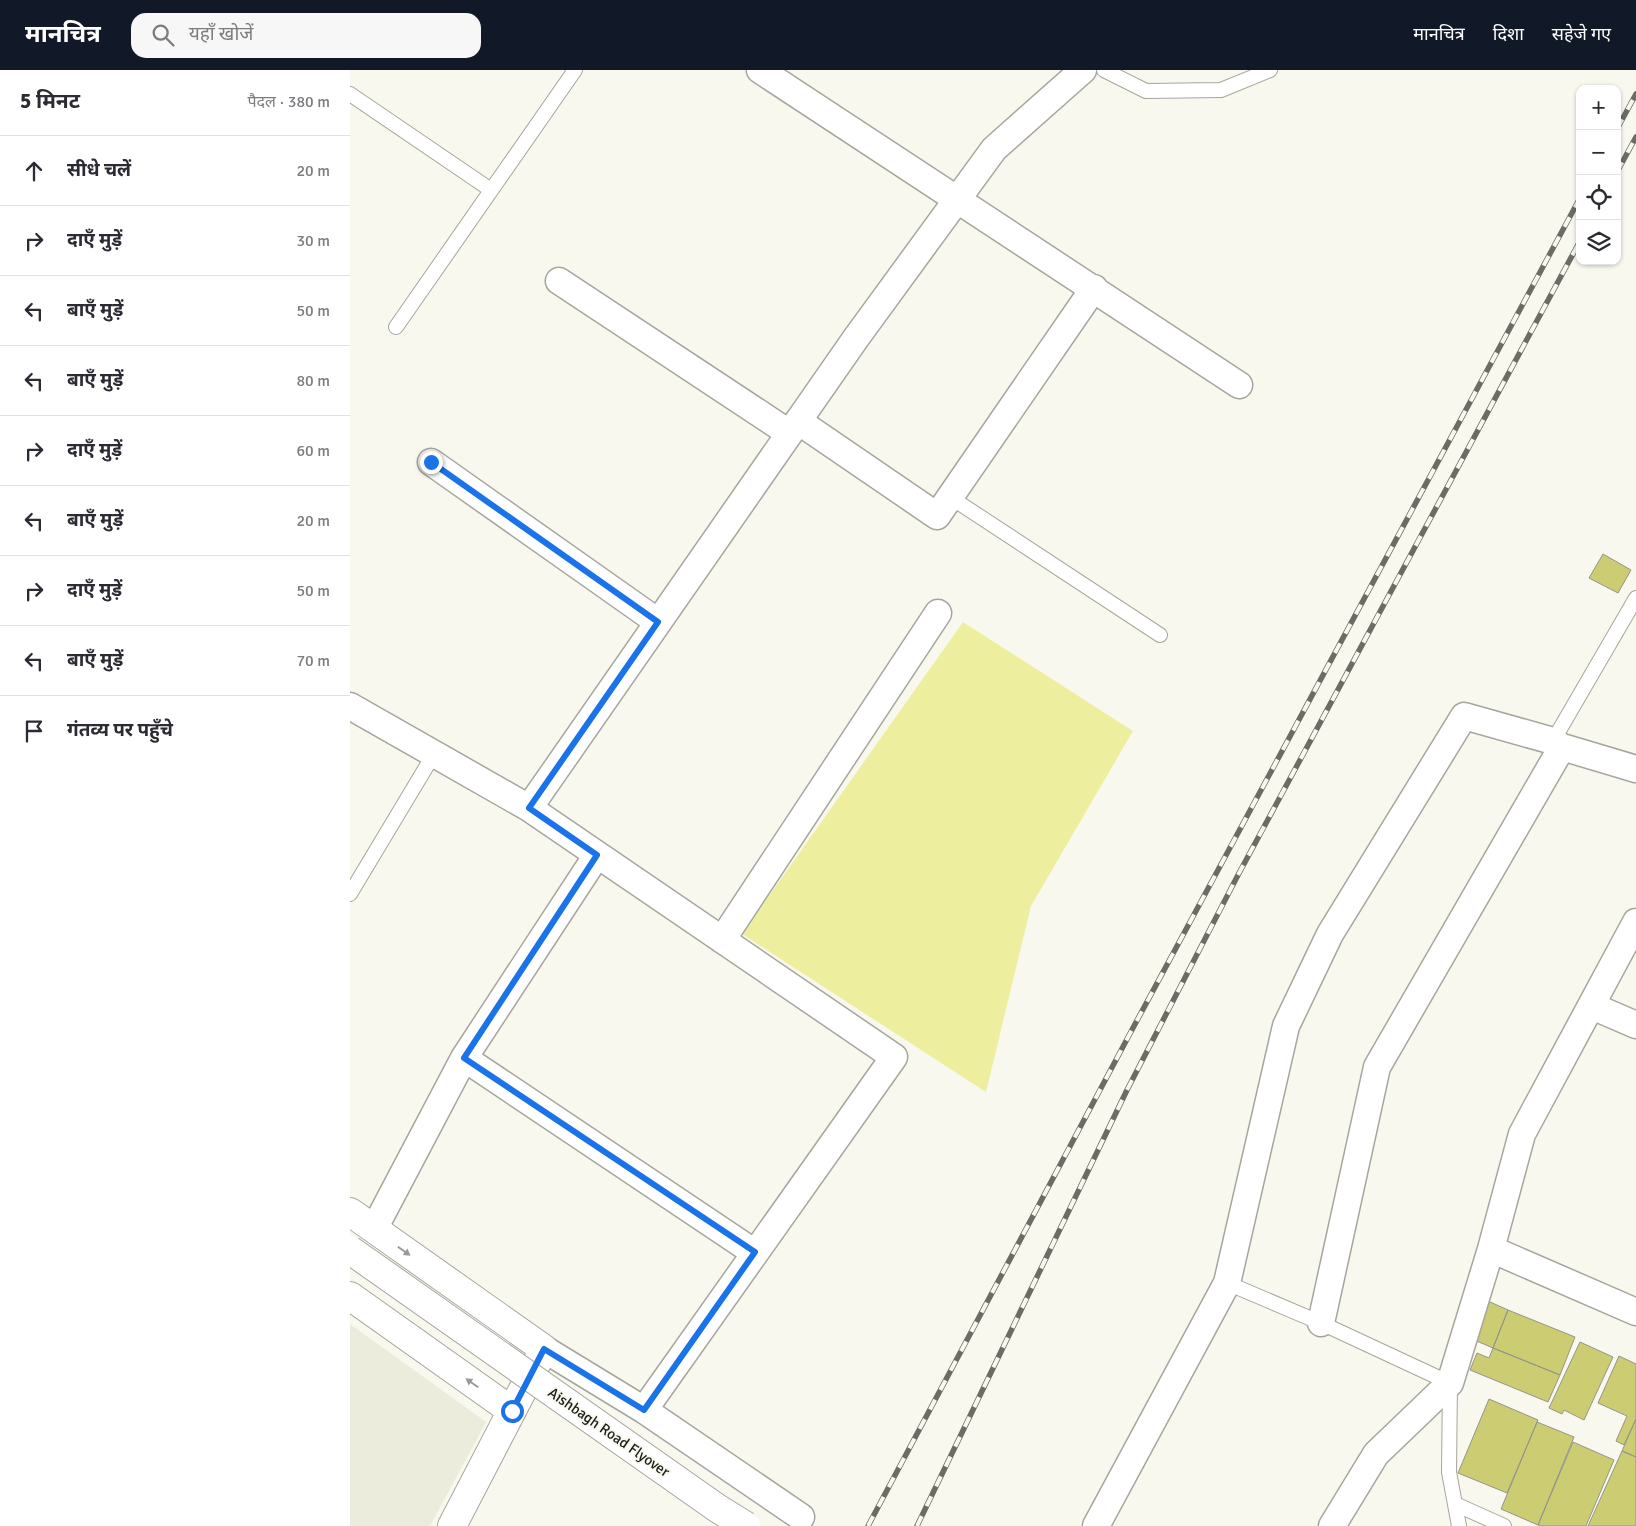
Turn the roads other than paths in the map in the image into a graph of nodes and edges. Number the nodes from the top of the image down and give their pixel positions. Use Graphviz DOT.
graph roads {
  1 [pos="575,70"];
  2 [pos="760,70"];
  3 [pos="1083,70"];
  4 [pos="1104,70"];
  5 [pos="1270,70"];
  6 [pos="350,94"];
  7 [pos="492,190"];
  8 [pos="958,199"];
  9 [pos="559,281"];
  10 [pos="1094,288"];
  11 [pos="396,327"];
  12 [pos="1240,384"];
  13 [pos="793,427"];
  14 [pos="431,462"];
  15 [pos="950,497"];
  16 [pos="1636,598"];
  17 [pos="938,613"];
  18 [pos="658,622"];
  19 [pos="1160,636"];
  20 [pos="350,706"];
  21 [pos="1558,744"];
  22 [pos="434,754"];
  23 [pos="1636,769"];
  24 [pos="529,808"];
  25 [pos="597,855"];
  26 [pos="350,894"];
  27 [pos="1636,922"];
  28 [pos="722,940"];
  29 [pos="1592,1006"];
  30 [pos="1636,1026"];
  31 [pos="464,1058"];
  32 [pos="350,1212"];
  33 [pos="374,1229"];
  34 [pos="1491,1249"];
  35 [pos="350,1250"];
  36 [pos="755,1252"];
  37 [pos="1227,1284"];
  38 [pos="350,1296"];
  39 [pos="1636,1312"];
  40 [pos="1321,1323"];
  41 [pos="544,1349"];
  42 [pos="1450,1383"];
  43 [pos="644,1410"];
  44 [pos="512,1411"];
  45 [pos="1455,1504"];
  46 [pos="801,1517"];
  47 [pos="452,1526"];
  48 [pos="746,1526"];
  49 [pos="1096,1526"];
  50 [pos="1332,1526"];
  51 [pos="1459,1526"];
  52 [pos="1504,1526"];
  1 -- 7 [label="lane"];
  2 -- 8 [label="street"];
  3 -- 8 [label="street"];
  4 -- 5 [label="lane"];
  6 -- 7 [label="lane"];
  7 -- 11 [label="lane"];
  8 -- 10 [label="street"];
  8 -- 13 [label="street"];
  9 -- 13 [label="street"];
  10 -- 12 [label="street"];
  10 -- 15 [label="street"];
  13 -- 15 [label="street"];
  13 -- 18 [label="street"];
  14 -- 18 [label="street"];
  15 -- 19 [label="lane"];
  16 -- 21 [label="lane"];
  17 -- 28 [label="street"];
  18 -- 24 [label="street"];
  20 -- 22 [label="street"];
  21 -- 23 [label="street"];
  21 -- 37 [label="street"];
  21 -- 40 [label="street"];
  22 -- 24 [label="street"];
  22 -- 26 [label="lane"];
  24 -- 25 [label="street"];
  25 -- 28 [label="street"];
  25 -- 31 [label="street"];
  27 -- 29 [label="street"];
  28 -- 36 [label="street"];
  29 -- 30 [label="street"];
  29 -- 34 [label="street"];
  31 -- 33 [label="street"];
  31 -- 36 [label="street"];
  32 -- 33 [label="street"];
  33 -- 41 [label="street, one-way"];
  34 -- 39 [label="street"];
  34 -- 42 [label="street"];
  35 -- 48 [label="street, Aishbagh Road Flyover, bridge"];
  36 -- 43 [label="street"];
  37 -- 40 [label="lane"];
  37 -- 49 [label="street"];
  44 -- 38 [label="street, one-way"];
  40 -- 42 [label="lane"];
  41 -- 43 [label="street"];
  41 -- 44 [label="street"];
  42 -- 45 [label="lane"];
  42 -- 50 [label="street"];
  43 -- 46 [label="street"];
  44 -- 47 [label="street"];
  45 -- 51 [label="lane"];
  45 -- 52 [label="lane"];
}
